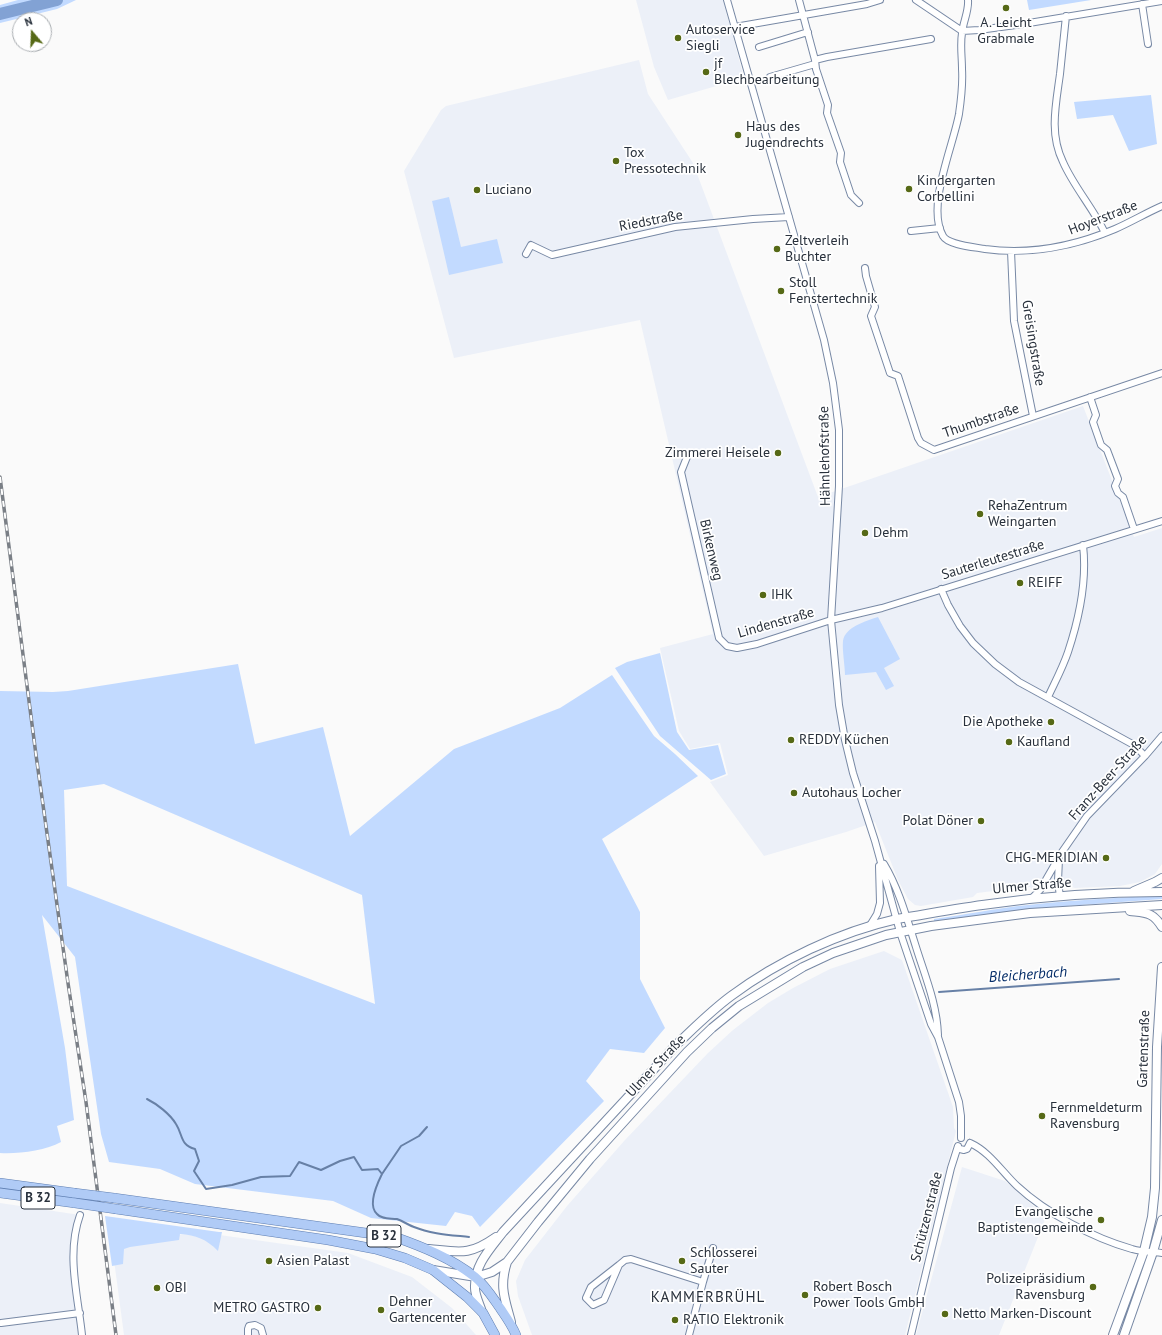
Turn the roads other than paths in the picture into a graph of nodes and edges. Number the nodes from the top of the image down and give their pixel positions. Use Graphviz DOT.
graph roads {
  1 [pos="727,0"];
  2 [pos="799,0"];
  3 [pos="880,0"];
  4 [pos="916,0"];
  5 [pos="968,0"];
  6 [pos="1162,1"];
  7 [pos="1142,4"];
  8 [pos="802,14"];
  9 [pos="1066,16"];
  10 [pos="735,27"];
  11 [pos="962,31"];
  12 [pos="808,32"];
  13 [pos="931,39"];
  14 [pos="1148,44"];
  15 [pos="758,47"];
  16 [pos="815,62"];
  17 [pos="770,77"];
  18 [pos="859,203"];
  19 [pos="1162,206"];
  20 [pos="789,217"];
  21 [pos="940,228"];
  22 [pos="911,231"];
  23 [pos="1105,233"];
  24 [pos="1011,251"];
  25 [pos="526,254"];
  26 [pos="866,268"];
  27 [pos="1162,373"];
  28 [pos="1090,397"];
  29 [pos="1033,416"];
  30 [pos="687,457"];
  31 [pos="1162,521"];
  32 [pos="1134,529"];
  33 [pos="1083,545"];
  34 [pos="941,589"];
  35 [pos="831,620"];
  36 [pos="727,646"];
  37 [pos="1048,697"];
  38 [pos="1162,736"];
  39 [pos="1145,756"];
  40 [pos="879,856"];
  41 [pos="1060,858"];
  42 [pos="1162,878"];
  43 [pos="1130,892"];
  44 [pos="1162,892"];
  45 [pos="1060,897"];
  46 [pos="1031,899"];
  47 [pos="1162,905"];
  48 [pos="1109,909"];
  49 [pos="906,918"];
  50 [pos="897,919"];
  51 [pos="869,927"];
  52 [pos="1162,927"];
  53 [pos="910,930"];
  54 [pos="900,932"];
  55 [pos="1162,967"];
  56 [pos="938,1037"];
  57 [pos="962,1135"];
  58 [pos="972,1145"];
  59 [pos="958,1149"];
  60 [pos="0,1183"];
  61 [pos="0,1193"];
  62 [pos="80,1215"];
  63 [pos="1162,1220"];
  64 [pos="503,1232"];
  65 [pos="426,1248"];
  66 [pos="713,1248"];
  67 [pos="1144,1251"];
  68 [pos="1153,1252"];
  69 [pos="1162,1253"];
  70 [pos="507,1262"];
  71 [pos="619,1265"];
  72 [pos="434,1270"];
  73 [pos="476,1277"];
  74 [pos="702,1282"];
  75 [pos="80,1313"];
  76 [pos="483,1314"];
  77 [pos="1,1323"];
  78 [pos="514,1331"];
  79 [pos="82,1335"];
  80 [pos="248,1335"];
  81 [pos="263,1335"];
  82 [pos="496,1335"];
  83 [pos="690,1335"];
  84 [pos="911,1335"];
  85 [pos="1113,1335"];
  86 [pos="1124,1335"];
  1 -- 10 [label="street, Hähnlehofstraße"];
  2 -- 8 [label="street"];
  3 -- 8 [label="street"];
  4 -- 11 [label="street"];
  5 -- 11 [label="street"];
  6 -- 7 [label="street"];
  7 -- 9 [label="street"];
  7 -- 14 [label="street"];
  8 -- 10 [label="street"];
  8 -- 12 [label="street"];
  9 -- 11 [label="street"];
  9 -- 23 [label="street"];
  10 -- 20 [label="street, Hähnlehofstraße"];
  11 -- 21 [label="street"];
  12 -- 15 [label="street"];
  12 -- 16 [label="street"];
  13 -- 16 [label="street"];
  16 -- 17 [label="street"];
  16 -- 18 [label="street"];
  19 -- 23 [label="street, Hoyerstraße"];
  20 -- 25 [label="street, Riedstraße"];
  20 -- 35 [label="street, Hähnlehofstraße"];
  21 -- 22 [label="street"];
  21 -- 24 [label="street, Hoyerstraße"];
  23 -- 24 [label="street, Hoyerstraße"];
  24 -- 29 [label="street, Greisingstraße"];
  26 -- 29 [label="street, Thumbstraße"];
  27 -- 28 [label="street, Thumbstraße"];
  28 -- 29 [label="street, Thumbstraße"];
  28 -- 32 [label="street"];
  30 -- 36 [label="street, Birkenweg"];
  31 -- 32 [label="street, Sauterleutestraße"];
  32 -- 33 [label="street, Sauterleutestraße"];
  33 -- 34 [label="street, Sauterleutestraße"];
  33 -- 37 [label="street"];
  34 -- 35 [label="street, Sauterleutestraße"];
  34 -- 37 [label="street"];
  35 -- 36 [label="street, Lindenstraße"];
  35 -- 40 [label="street, Hähnlehofstraße"];
  37 -- 39 [label="street"];
  38 -- 39 [label="street, Franz-Beer-Straße"];
  39 -- 41 [label="street, Franz-Beer-Straße"];
  40 -- 49 [label="street"];
  40 -- 50 [label="street"];
  40 -- 51 [label="street"];
  41 -- 45 [label="street, Franz-Beer-Straße"];
  41 -- 46 [label="street, Franz-Beer-Straße"];
  42 -- 43 [label="main road"];
  43 -- 44 [label="main road, Ulmer Straße"];
  43 -- 45 [label="main road, Ulmer Straße"];
  45 -- 46 [label="main road, Ulmer Straße"];
  46 -- 49 [label="main road, Ulmer Straße"];
  47 -- 48 [label="main road, Ulmer Straße"];
  48 -- 52 [label="main road"];
  48 -- 53 [label="main road, Ulmer Straße"];
  49 -- 50 [label="main road, Ulmer Straße"];
  49 -- 53 [label="street"];
  50 -- 51 [label="main road, Ulmer Straße"];
  50 -- 54 [label="street"];
  51 -- 64 [label="main road, Ulmer Straße"];
  53 -- 54 [label="main road, Ulmer Straße"];
  53 -- 56 [label="street"];
  54 -- 56 [label="street"];
  54 -- 70 [label="main road, Ulmer Straße"];
  55 -- 67 [label="main road, Gartenstraße"];
  56 -- 57 [label="street"];
  57 -- 58 [label="street"];
  57 -- 59 [label="street, Schützenstraße"];
  58 -- 59 [label="street"];
  58 -- 67 [label="street"];
  59 -- 84 [label="street, Schützenstraße"];
  60 -- 65 [label="main road, B 32, bridge"];
  61 -- 72 [label="main road, B 32, bridge"];
  62 -- 75 [label="street"];
  63 -- 68 [label="main road"];
  64 -- 65 [label="main road"];
  64 -- 73 [label="main road, Ulmer Straße"];
  65 -- 73 [label="main road, B 32"];
  66 -- 74 [label="street"];
  67 -- 68 [label="street"];
  67 -- 85 [label="main road, Gartenstraße"];
  68 -- 69 [label="street"];
  68 -- 86 [label="main road"];
  70 -- 73 [label="main road, Ulmer Straße"];
  70 -- 78 [label="main road"];
  71 -- 71 [label="street"];
  71 -- 74 [label="street"];
  72 -- 73 [label="main road, Ulmer Straße"];
  72 -- 76 [label="main road, B 32"];
  73 -- 76 [label="main road, Ulmer Straße"];
  73 -- 78 [label="main road, B 32"];
  74 -- 83 [label="street"];
  75 -- 77 [label="street"];
  75 -- 79 [label="street"];
  76 -- 82 [label="main road, Ulmer Straße / B 32"];
  80 -- 81 [label="street"];
}
